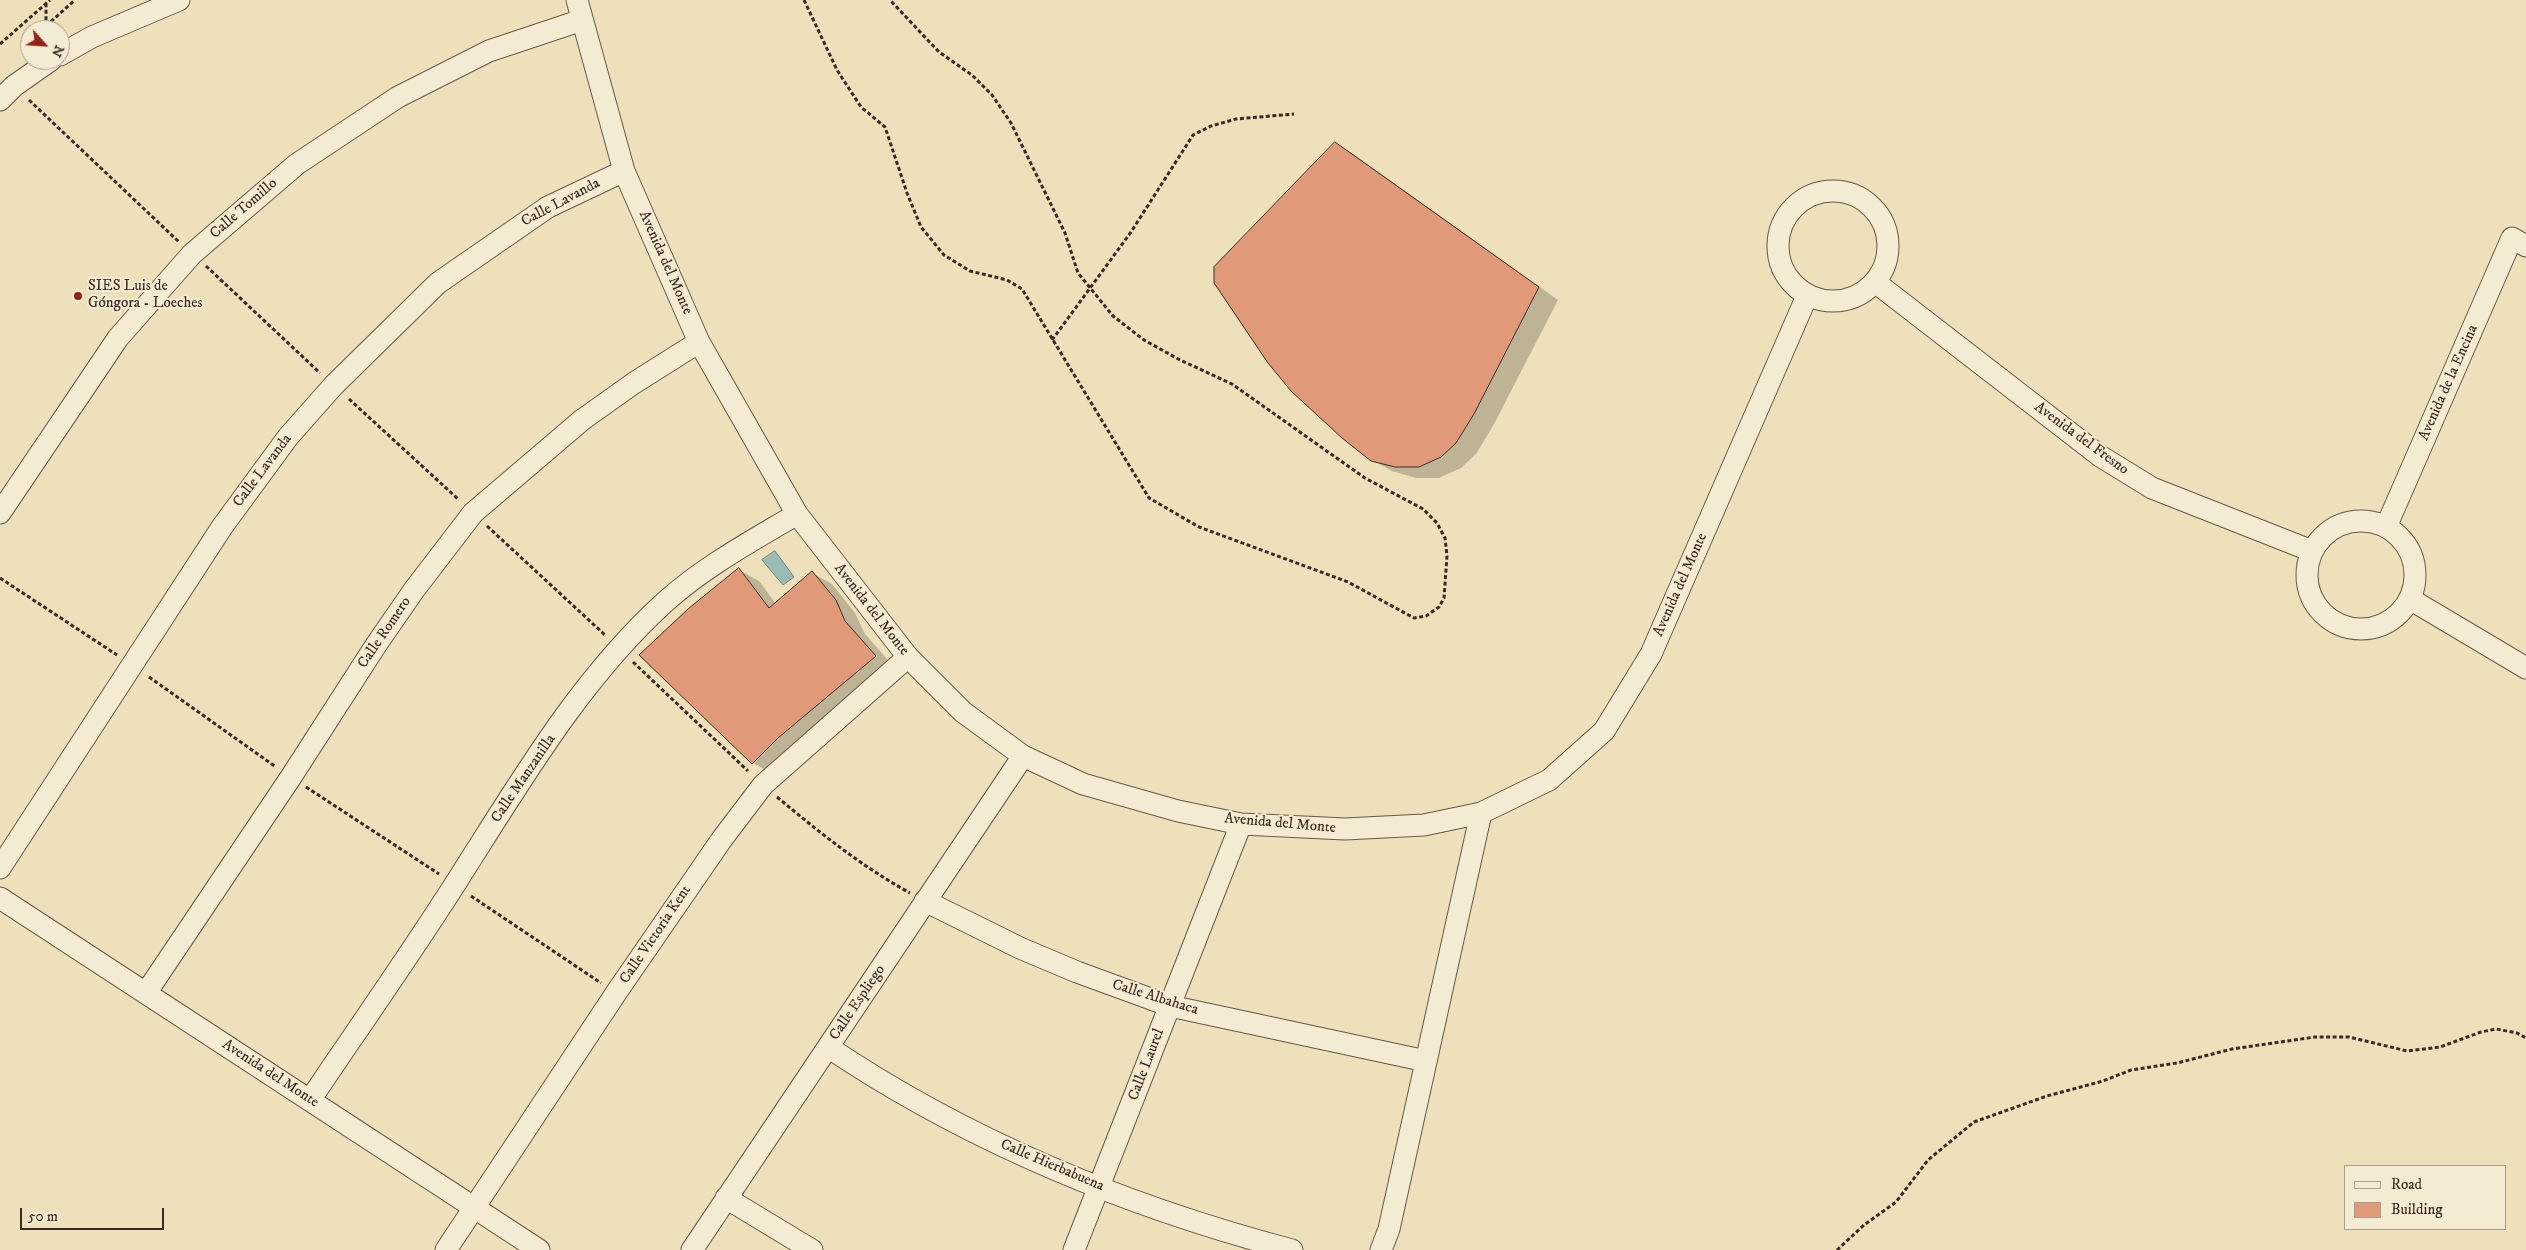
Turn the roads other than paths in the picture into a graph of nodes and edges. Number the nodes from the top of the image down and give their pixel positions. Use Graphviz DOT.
graph roads {
  1 [pos="179,0"];
  2 [pos="579,10"];
  3 [pos="70,49"];
  4 [pos="38,70"];
  5 [pos="7,93"];
  6 [pos="624,172"];
  7 [pos="2519,242"];
  8 [pos="1875,282"];
  9 [pos="1807,296"];
  10 [pos="699,342"];
  11 [pos="0,513"];
  12 [pos="797,514"];
  13 [pos="2386,527"];
  14 [pos="2312,551"];
  15 [pos="2410,599"];
  16 [pos="908,658"];
  17 [pos="2526,668"];
  18 [pos="1024,756"];
  19 [pos="1481,813"];
  20 [pos="1241,824"];
  21 [pos="0,868"];
  22 [pos="0,898"];
  23 [pos="925,901"];
  24 [pos="146,993"];
  25 [pos="1170,1006"];
  26 [pos="828,1047"];
  27 [pos="1426,1061"];
  28 [pos="310,1100"];
  29 [pos="1099,1186"];
  30 [pos="726,1198"];
  31 [pos="475,1207"];
  32 [pos="446,1250"];
  33 [pos="539,1250"];
  34 [pos="692,1250"];
  35 [pos="812,1250"];
  36 [pos="1074,1250"];
  37 [pos="1292,1250"];
  38 [pos="1381,1250"];
  1 -- 3 [label="street"];
  2 -- 6 [label="street, Avenida del Monte"];
  2 -- 11 [label="street, Calle Tomillo"];
  4 -- 5 [label="street"];
  6 -- 10 [label="street, Avenida del Monte"];
  6 -- 21 [label="street, Calle Lavanda"];
  7 -- 13 [label="street, Avenida de la Encina"];
  8 -- 9 [label="street"];
  8 -- 9 [label="street"];
  8 -- 14 [label="street, Avenida del Fresno"];
  9 -- 19 [label="street, Avenida del Monte"];
  10 -- 12 [label="street, Avenida del Monte"];
  10 -- 24 [label="street, Calle Romero"];
  12 -- 16 [label="street, Avenida del Monte"];
  12 -- 28 [label="street, Calle Manzanilla"];
  13 -- 14 [label="street"];
  13 -- 15 [label="street"];
  14 -- 15 [label="street"];
  15 -- 17 [label="street"];
  16 -- 18 [label="street, Avenida del Monte"];
  16 -- 31 [label="street, Calle Victoria Kent"];
  18 -- 20 [label="street, Avenida del Monte"];
  18 -- 23 [label="street, Calle Espliego"];
  19 -- 20 [label="street, Avenida del Monte"];
  19 -- 27 [label="street"];
  20 -- 25 [label="street, Calle Laurel"];
  22 -- 24 [label="street, Avenida del Monte"];
  23 -- 25 [label="street, Calle Albahaca"];
  23 -- 26 [label="street, Calle Espliego"];
  24 -- 28 [label="street, Avenida del Monte"];
  25 -- 27 [label="street, Calle Albahaca"];
  25 -- 29 [label="street, Calle Laurel"];
  26 -- 29 [label="street, Calle Hierbabuena"];
  26 -- 30 [label="street, Calle Espliego"];
  27 -- 38 [label="street"];
  28 -- 31 [label="street, Avenida del Monte"];
  29 -- 36 [label="street, Calle Laurel"];
  29 -- 37 [label="street, Calle Hierbabuena"];
  30 -- 34 [label="street, Calle Espliego"];
  30 -- 35 [label="street"];
  31 -- 32 [label="street, Calle Victoria Kent"];
  31 -- 33 [label="street, Avenida del Monte"];
}
